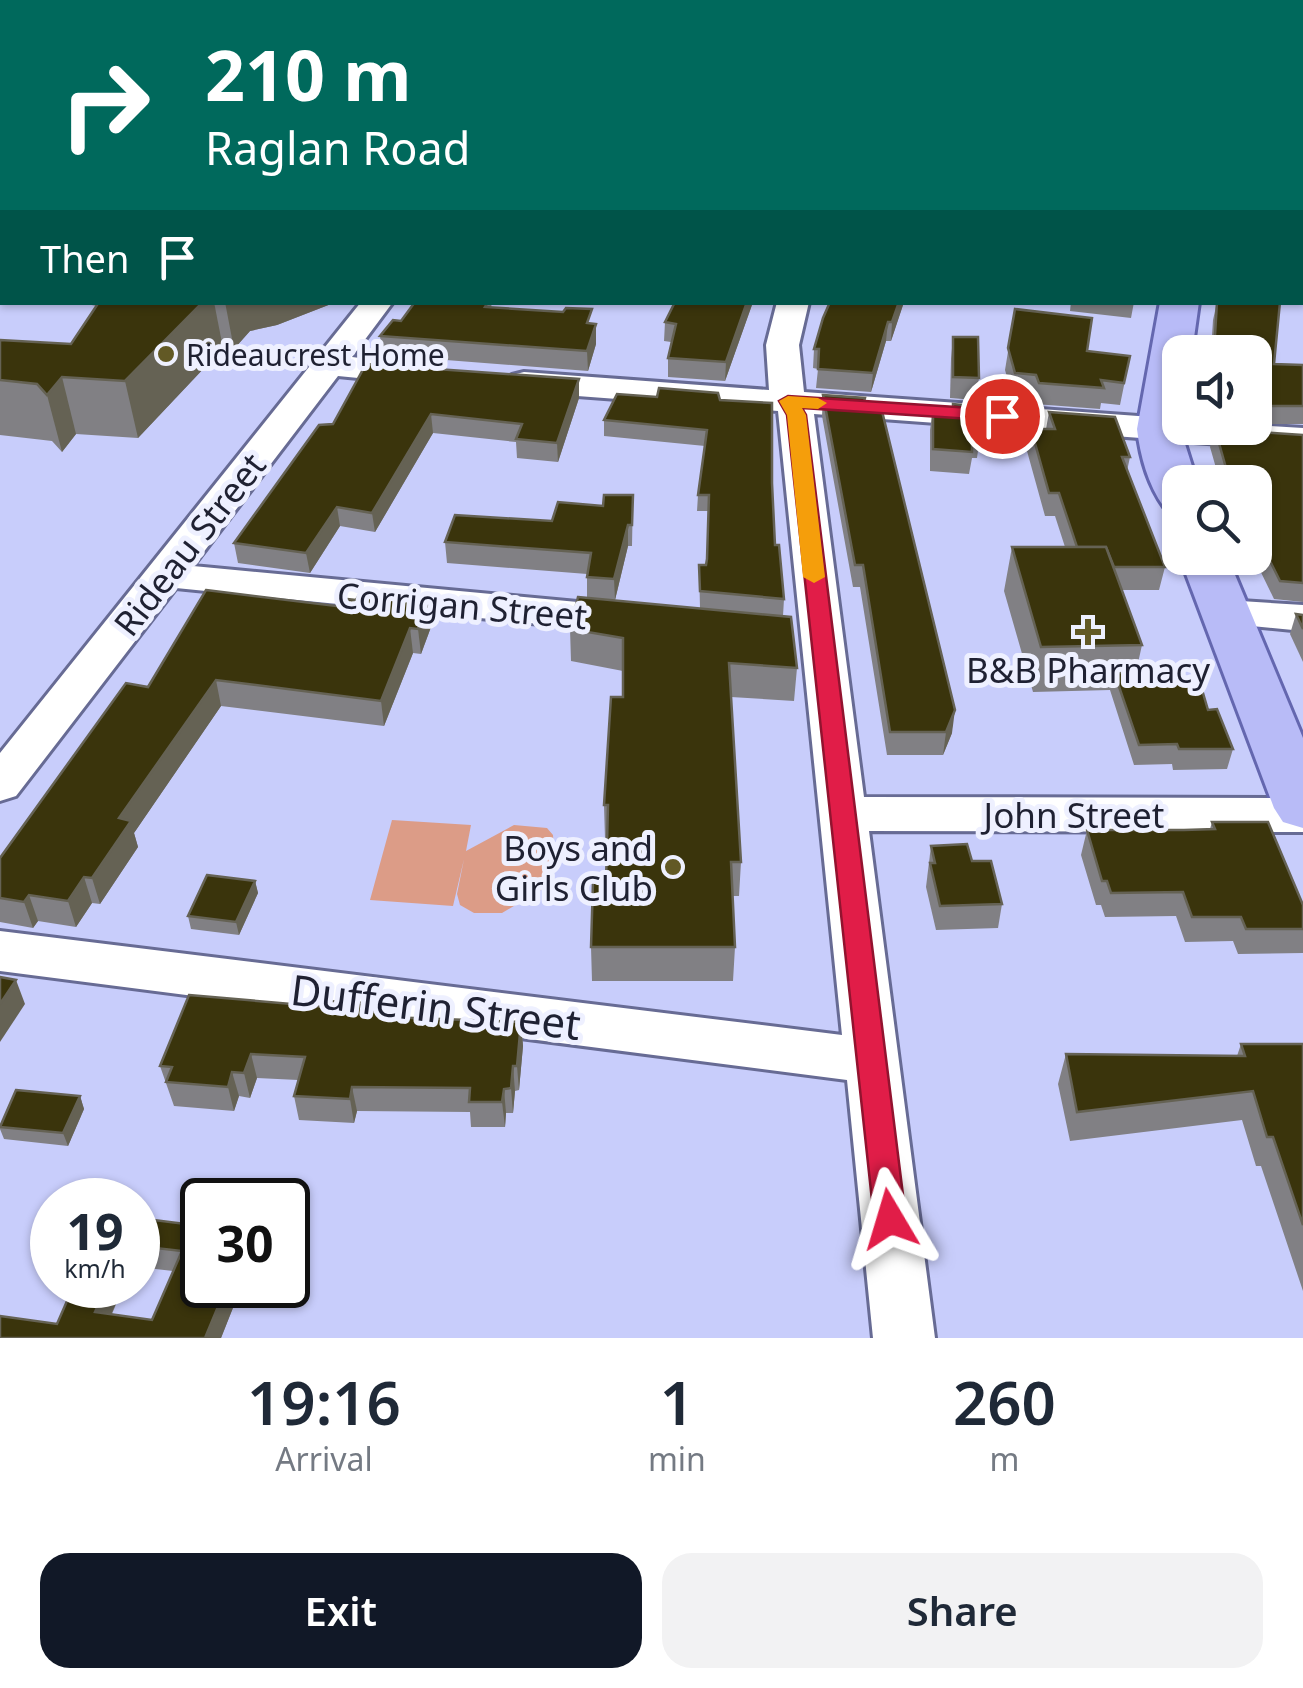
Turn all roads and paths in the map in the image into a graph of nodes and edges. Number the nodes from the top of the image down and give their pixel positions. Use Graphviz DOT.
graph roads {
  1 [pos="376,305"];
  2 [pos="793,305"];
  3 [pos="1180,305"];
  4 [pos="330,365"];
  5 [pos="451,376"];
  6 [pos="490,379"];
  7 [pos="788,401"];
  8 [pos="1160,429"];
  9 [pos="1303,439"];
  10 [pos="1168,465"];
  11 [pos="1210,575"];
  12 [pos="164,576"];
  13 [pos="1225,613"];
  14 [pos="1303,618"];
  15 [pos="666,623"];
  16 [pos="0,785"];
  17 [pos="1303,811"];
  18 [pos="844,814"];
  19 [pos="0,952"];
  20 [pos="871,1060"];
  21 [pos="904,1338"];
  1 -- 4 [label="street, Rideau Street"];
  2 -- 7 [label="street"];
  3 -- 8 [label="main road"];
  4 -- 5 [label="street"];
  4 -- 12 [label="street, Rideau Street"];
  6 -- 7 [label="street"];
  7 -- 8 [label="street"];
  7 -- 18 [label="street"];
  8 -- 9 [label="street"];
  8 -- 10 [label="main road"];
  11 -- 13 [label="main road"];
  12 -- 15 [label="street, Corrigan Street"];
  12 -- 16 [label="street, Rideau Street"];
  13 -- 14 [label="street"];
  13 -- 17 [label="main road"];
  17 -- 18 [label="street, John Street"];
  18 -- 20 [label="street"];
  19 -- 20 [label="street, Dufferin Street"];
  20 -- 21 [label="street"];
}
